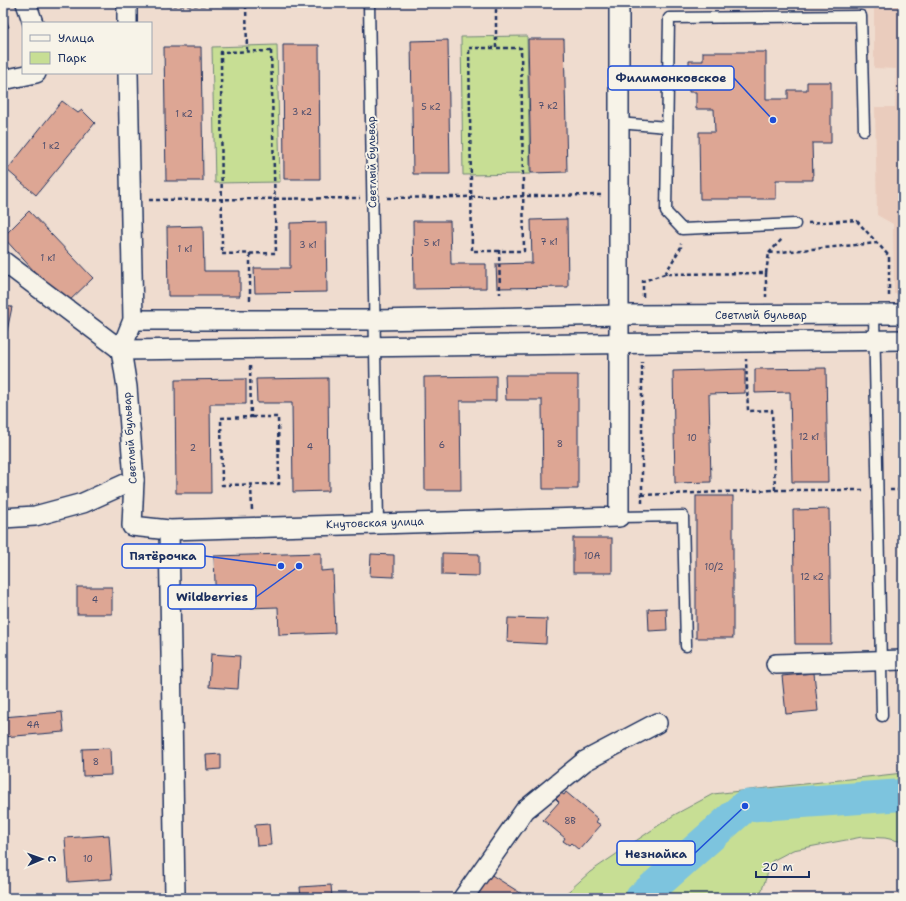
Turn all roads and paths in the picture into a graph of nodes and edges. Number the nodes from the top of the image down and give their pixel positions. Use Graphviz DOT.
graph roads {
  1 [pos="26,3"];
  2 [pos="446,3"];
  3 [pos="496,3"];
  4 [pos="619,3"];
  5 [pos="148,4"];
  6 [pos="369,4"];
  7 [pos="246,5"];
  8 [pos="127,10"];
  9 [pos="33,22"];
  10 [pos="496,48"];
  11 [pos="247,51"];
  12 [pos="31,74"];
  13 [pos="128,74"];
  14 [pos="3,80"];
  15 [pos="618,123"];
  16 [pos="667,127"];
  17 [pos="864,130"];
  18 [pos="795,224"];
  19 [pos="682,229"];
  20 [pos="499,250"];
  21 [pos="250,254"];
  22 [pos="3,261"];
  23 [pos="766,273"];
  24 [pos="665,274"];
  25 [pos="500,294"];
  26 [pos="767,302"];
  27 [pos="898,307"];
  28 [pos="250,309"];
  29 [pos="874,314"];
  30 [pos="619,315"];
  31 [pos="133,320"];
  32 [pos="375,320"];
  33 [pos="875,340"];
  34 [pos="903,340"];
  35 [pos="745,342"];
  36 [pos="619,344"];
  37 [pos="375,346"];
  38 [pos="121,350"];
  39 [pos="250,367"];
  40 [pos="251,417"];
  41 [pos="134,480"];
  42 [pos="251,485"];
  43 [pos="775,490"];
  44 [pos="878,490"];
  45 [pos="903,490"];
  46 [pos="642,495"];
  47 [pos="252,507"];
  48 [pos="618,516"];
  49 [pos="3,518"];
  50 [pos="378,523"];
  51 [pos="132,526"];
  52 [pos="169,530"];
  53 [pos="686,646"];
  54 [pos="881,660"];
  55 [pos="903,660"];
  56 [pos="776,664"];
  57 [pos="882,716"];
  58 [pos="657,722"];
  59 [pos="177,897"];
  60 [pos="463,898"];
  1 -- 9 [label="street"];
  2 -- 6 [label="path"];
  3 -- 10 [label="path"];
  4 -- 15 [label="street"];
  5 -- 7 [label="path"];
  5 -- 8 [label="path"];
  6 -- 7 [label="path"];
  6 -- 32 [label="lane, Светлый бульвар"];
  7 -- 11 [label="path"];
  10 -- 20 [label="path"];
  10 -- 20 [label="path"];
  11 -- 21 [label="path"];
  11 -- 21 [label="path"];
  12 -- 14 [label="street"];
  13 -- 31 [label="street"];
  15 -- 16 [label="lane"];
  15 -- 30 [label="street"];
  16 -- 17 [label="lane"];
  16 -- 19 [label="lane"];
  18 -- 19 [label="lane"];
  18 -- 27 [label="path"];
  19 -- 24 [label="path"];
  20 -- 25 [label="path"];
  21 -- 28 [label="path"];
  22 -- 38 [label="street"];
  23 -- 26 [label="path"];
  27 -- 29 [label="street, Светлый бульвар"];
  29 -- 30 [label="street, Светлый бульвар"];
  29 -- 33 [label="lane"];
  30 -- 32 [label="street, Светлый бульвар"];
  30 -- 36 [label="street"];
  31 -- 32 [label="street, Светлый бульвар"];
  31 -- 38 [label="street"];
  32 -- 37 [label="lane, Светлый бульвар"];
  33 -- 34 [label="street"];
  33 -- 35 [label="street"];
  33 -- 44 [label="lane"];
  35 -- 36 [label="street"];
  35 -- 43 [label="path"];
  36 -- 37 [label="street"];
  36 -- 48 [label="street"];
  37 -- 38 [label="street"];
  37 -- 50 [label="lane, Светлый бульвар"];
  38 -- 41 [label="street, Светлый бульвар"];
  39 -- 40 [label="path"];
  40 -- 42 [label="path"];
  40 -- 42 [label="path"];
  41 -- 49 [label="street"];
  41 -- 51 [label="street, Светлый бульвар"];
  42 -- 47 [label="path"];
  43 -- 44 [label="path"];
  43 -- 46 [label="path"];
  44 -- 45 [label="path"];
  44 -- 54 [label="lane"];
  48 -- 50 [label="street, Кнутовская улица"];
  48 -- 53 [label="lane"];
  50 -- 52 [label="street, Кнутовская улица"];
  51 -- 52 [label="street, Кнутовская улица"];
  52 -- 59 [label="street"];
  54 -- 55 [label="street"];
  54 -- 56 [label="street"];
  54 -- 57 [label="lane"];
  58 -- 60 [label="street"];
}
